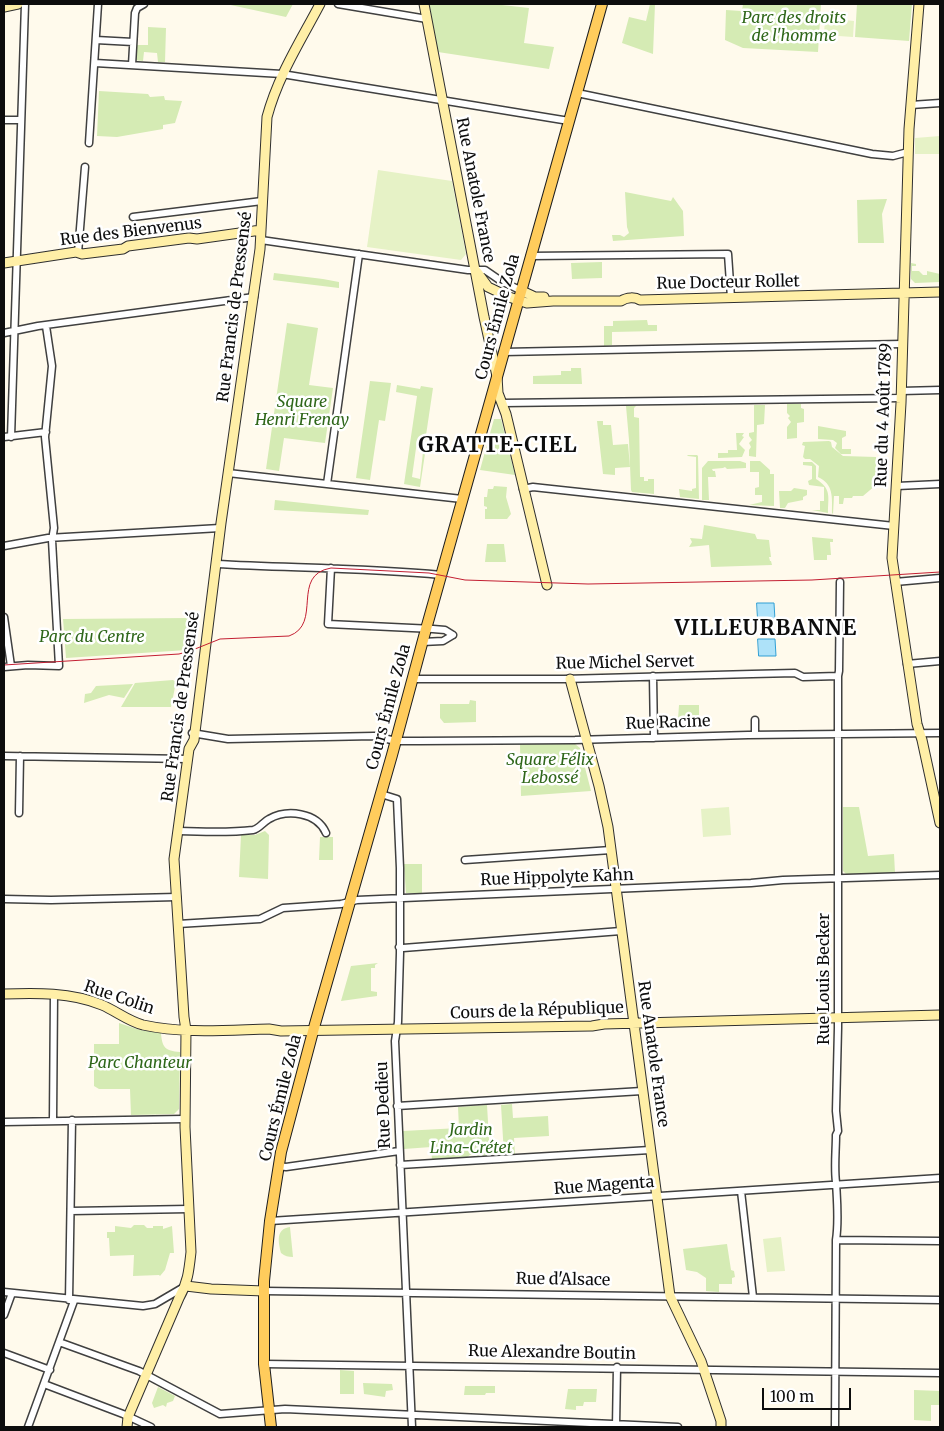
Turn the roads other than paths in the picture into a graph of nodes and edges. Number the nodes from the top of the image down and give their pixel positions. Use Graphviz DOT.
graph roads {
  1 [pos="18,4"];
  2 [pos="24,4"];
  3 [pos="98,4"];
  4 [pos="144,4"];
  5 [pos="320,4"];
  6 [pos="338,4"];
  7 [pos="424,4"];
  8 [pos="602,4"];
  9 [pos="919,4"];
  10 [pos="4,7"];
  11 [pos="427,20"];
  12 [pos="96,40"];
  13 [pos="133,42"];
  14 [pos="95,63"];
  15 [pos="132,65"];
  16 [pos="282,74"];
  17 [pos="577,93"];
  18 [pos="443,99"];
  19 [pos="940,103"];
  20 [pos="911,105"];
  21 [pos="4,120"];
  22 [pos="21,120"];
  23 [pos="569,121"];
  24 [pos="89,143"];
  25 [pos="908,152"];
  26 [pos="85,167"];
  27 [pos="262,201"];
  28 [pos="133,217"];
  29 [pos="261,230"];
  30 [pos="261,240"];
  31 [pos="78,253"];
  32 [pos="359,254"];
  33 [pos="530,256"];
  34 [pos="16,261"];
  35 [pos="4,263"];
  36 [pos="476,270"];
  37 [pos="501,281"];
  38 [pos="482,285"];
  39 [pos="940,292"];
  40 [pos="904,294"];
  41 [pos="519,295"];
  42 [pos="254,297"];
  43 [pos="731,298"];
  44 [pos="46,326"];
  45 [pos="15,331"];
  46 [pos="4,333"];
  47 [pos="902,344"];
  48 [pos="504,352"];
  49 [pos="497,376"];
  50 [pos="940,390"];
  51 [pos="901,394"];
  52 [pos="503,404"];
  53 [pos="46,432"];
  54 [pos="7,437"];
  55 [pos="228,472"];
  56 [pos="327,484"];
  57 [pos="940,484"];
  58 [pos="896,486"];
  59 [pos="523,489"];
  60 [pos="462,500"];
  61 [pos="894,526"];
  62 [pos="220,528"];
  63 [pos="52,538"];
  64 [pos="4,546"];
  65 [pos="216,564"];
  66 [pos="331,568"];
  67 [pos="441,575"];
  68 [pos="940,578"];
  69 [pos="840,582"];
  70 [pos="895,582"];
  71 [pos="548,585"];
  72 [pos="4,618"];
  73 [pos="426,629"];
  74 [pos="422,642"];
  75 [pos="940,661"];
  76 [pos="907,664"];
  77 [pos="12,666"];
  78 [pos="4,667"];
  79 [pos="653,676"];
  80 [pos="838,676"];
  81 [pos="412,679"];
  82 [pos="570,679"];
  83 [pos="755,720"];
  84 [pos="920,733"];
  85 [pos="940,733"];
  86 [pos="193,734"];
  87 [pos="755,734"];
  88 [pos="838,735"];
  89 [pos="654,738"];
  90 [pos="586,739"];
  91 [pos="396,741"];
  92 [pos="4,756"];
  93 [pos="20,756"];
  94 [pos="188,759"];
  95 [pos="381,794"];
  96 [pos="19,813"];
  97 [pos="940,822"];
  98 [pos="178,831"];
  99 [pos="326,833"];
  100 [pos="611,850"];
  101 [pos="465,860"];
  102 [pos="940,876"];
  103 [pos="839,880"];
  104 [pos="615,889"];
  105 [pos="176,897"];
  106 [pos="400,898"];
  107 [pos="4,899"];
  108 [pos="350,901"];
  109 [pos="178,924"];
  110 [pos="621,932"];
  111 [pos="399,947"];
  112 [pos="4,994"];
  113 [pos="54,994"];
  114 [pos="940,1015"];
  115 [pos="838,1018"];
  116 [pos="634,1023"];
  117 [pos="397,1029"];
  118 [pos="190,1030"];
  119 [pos="314,1030"];
  120 [pos="642,1091"];
  121 [pos="397,1106"];
  122 [pos="184,1119"];
  123 [pos="53,1120"];
  124 [pos="72,1120"];
  125 [pos="4,1122"];
  126 [pos="650,1150"];
  127 [pos="400,1151"];
  128 [pos="400,1165"];
  129 [pos="278,1166"];
  130 [pos="940,1178"];
  131 [pos="836,1185"];
  132 [pos="741,1191"];
  133 [pos="656,1196"];
  134 [pos="189,1209"];
  135 [pos="71,1211"];
  136 [pos="402,1213"];
  137 [pos="270,1221"];
  138 [pos="836,1240"];
  139 [pos="940,1242"];
  140 [pos="186,1286"];
  141 [pos="264,1291"];
  142 [pos="4,1292"];
  143 [pos="12,1293"];
  144 [pos="406,1293"];
  145 [pos="670,1296"];
  146 [pos="753,1298"];
  147 [pos="836,1299"];
  148 [pos="71,1300"];
  149 [pos="940,1300"];
  150 [pos="4,1315"];
  151 [pos="59,1342"];
  152 [pos="4,1353"];
  153 [pos="264,1364"];
  154 [pos="409,1366"];
  155 [pos="617,1367"];
  156 [pos="704,1369"];
  157 [pos="50,1370"];
  158 [pos="837,1373"];
  159 [pos="940,1373"];
  160 [pos="146,1375"];
  161 [pos="44,1384"];
  162 [pos="269,1410"];
  163 [pos="411,1415"];
  164 [pos="128,1417"];
  165 [pos="616,1426"];
  166 [pos="28,1427"];
  167 [pos="127,1427"];
  168 [pos="151,1427"];
  169 [pos="271,1427"];
  170 [pos="412,1427"];
  171 [pos="678,1427"];
  172 [pos="721,1427"];
  173 [pos="836,1427"];
  1 -- 10 [label="street"];
  2 -- 22 [label="street"];
  3 -- 12 [label="street"];
  4 -- 13 [label="street"];
  5 -- 16 [label="street, Rue Francis de Pressensé"];
  6 -- 11 [label="street"];
  7 -- 11 [label="street, Rue Anatole France"];
  8 -- 17 [label="main road, Cours Émile Zola"];
  9 -- 20 [label="street, Rue du 4 Août 1789"];
  11 -- 18 [label="street, Rue Anatole France"];
  12 -- 13 [label="street"];
  12 -- 14 [label="street"];
  13 -- 15 [label="street"];
  14 -- 15 [label="street"];
  14 -- 24 [label="street"];
  15 -- 16 [label="street"];
  16 -- 18 [label="street"];
  16 -- 27 [label="street, Rue Francis de Pressensé"];
  17 -- 23 [label="main road, Cours Émile Zola"];
  17 -- 25 [label="street"];
  18 -- 23 [label="street"];
  18 -- 36 [label="street, Rue Anatole France"];
  19 -- 20 [label="street"];
  20 -- 25 [label="street, Rue du 4 Août 1789"];
  21 -- 22 [label="street"];
  22 -- 34 [label="street"];
  23 -- 33 [label="main road, Cours Émile Zola"];
  25 -- 40 [label="street, Rue du 4 Août 1789"];
  26 -- 31 [label="street"];
  27 -- 28 [label="street"];
  27 -- 29 [label="street, Rue Francis de Pressensé"];
  29 -- 30 [label="street, Rue Francis de Pressensé"];
  29 -- 31 [label="street, Rue des Bienvenus"];
  30 -- 32 [label="street"];
  30 -- 42 [label="street, Rue Francis de Pressensé"];
  31 -- 34 [label="street, Rue des Bienvenus"];
  32 -- 36 [label="street"];
  32 -- 56 [label="street"];
  33 -- 41 [label="main road, Cours Émile Zola"];
  33 -- 43 [label="street"];
  34 -- 35 [label="street, Rue des Bienvenus"];
  34 -- 45 [label="street"];
  36 -- 37 [label="street"];
  36 -- 38 [label="street"];
  37 -- 38 [label="street"];
  37 -- 41 [label="street"];
  38 -- 41 [label="street, Rue Docteur Rollet"];
  38 -- 49 [label="street, Rue Anatole France"];
  39 -- 40 [label="street, Rue Docteur Rollet"];
  40 -- 43 [label="street, Rue Docteur Rollet"];
  40 -- 47 [label="street, Rue du 4 Août 1789"];
  41 -- 43 [label="street, Rue Docteur Rollet"];
  41 -- 48 [label="main road, Cours Émile Zola"];
  42 -- 44 [label="street"];
  42 -- 55 [label="street, Rue Francis de Pressensé"];
  44 -- 45 [label="street"];
  44 -- 53 [label="street"];
  45 -- 46 [label="street"];
  45 -- 54 [label="street"];
  47 -- 48 [label="street"];
  47 -- 51 [label="street, Rue du 4 Août 1789"];
  48 -- 49 [label="main road, Cours Émile Zola"];
  49 -- 52 [label="street, Rue Anatole France"];
  49 -- 60 [label="main road, Cours Émile Zola"];
  50 -- 51 [label="street"];
  51 -- 52 [label="street"];
  51 -- 58 [label="street, Rue du 4 Août 1789"];
  52 -- 59 [label="street, Rue Anatole France"];
  53 -- 54 [label="street"];
  53 -- 63 [label="street"];
  55 -- 56 [label="street"];
  55 -- 62 [label="street, Rue Francis de Pressensé"];
  56 -- 60 [label="street"];
  57 -- 58 [label="street"];
  58 -- 61 [label="street, Rue du 4 Août 1789"];
  59 -- 61 [label="street"];
  59 -- 71 [label="street, Rue Anatole France"];
  60 -- 67 [label="main road, Cours Émile Zola"];
  61 -- 70 [label="street, Rue du 4 Août 1789"];
  62 -- 63 [label="street"];
  62 -- 65 [label="street, Rue Francis de Pressensé"];
  63 -- 64 [label="street"];
  63 -- 77 [label="street"];
  65 -- 66 [label="street"];
  65 -- 86 [label="street, Rue Francis de Pressensé"];
  66 -- 67 [label="street"];
  66 -- 73 [label="street"];
  67 -- 73 [label="main road, Cours Émile Zola"];
  68 -- 70 [label="street"];
  69 -- 80 [label="street, Rue Louis Becker"];
  70 -- 76 [label="street, Rue du 4 Août 1789"];
  72 -- 77 [label="street"];
  73 -- 74 [label="main road, Cours Émile Zola"];
  73 -- 74 [label="street"];
  74 -- 81 [label="main road, Cours Émile Zola"];
  75 -- 76 [label="street"];
  76 -- 84 [label="street, Rue du 4 Août 1789"];
  77 -- 78 [label="street"];
  79 -- 80 [label="street, Rue Michel Servet"];
  79 -- 82 [label="street, Rue Michel Servet"];
  79 -- 89 [label="street"];
  80 -- 88 [label="street, Rue Louis Becker"];
  81 -- 82 [label="street, Rue Michel Servet"];
  81 -- 91 [label="main road, Cours Émile Zola"];
  82 -- 90 [label="street, Rue Anatole France"];
  83 -- 87 [label="street"];
  84 -- 85 [label="street, Rue Racine"];
  84 -- 88 [label="street, Rue Racine"];
  84 -- 97 [label="street, Rue du 4 Août 1789"];
  86 -- 91 [label="street, Rue Racine"];
  86 -- 94 [label="street, Rue Francis de Pressensé"];
  87 -- 88 [label="street, Rue Racine"];
  87 -- 89 [label="street, Rue Racine"];
  88 -- 103 [label="street, Rue Louis Becker"];
  89 -- 90 [label="street, Rue Racine"];
  90 -- 91 [label="street, Rue Racine"];
  90 -- 100 [label="street, Rue Anatole France"];
  91 -- 95 [label="main road, Cours Émile Zola"];
  92 -- 93 [label="street"];
  93 -- 94 [label="street"];
  93 -- 96 [label="street"];
  94 -- 98 [label="street, Rue Francis de Pressensé"];
  95 -- 106 [label="street, Rue Dedieu"];
  95 -- 108 [label="main road, Cours Émile Zola"];
  98 -- 99 [label="street"];
  98 -- 105 [label="street, Rue Francis de Pressensé"];
  100 -- 101 [label="street"];
  100 -- 104 [label="street, Rue Anatole France"];
  102 -- 103 [label="street, Rue Hippolyte Kahn"];
  103 -- 104 [label="street, Rue Hippolyte Kahn"];
  103 -- 115 [label="street, Rue Louis Becker"];
  104 -- 106 [label="street, Rue Hippolyte Kahn"];
  104 -- 110 [label="street, Rue Anatole France"];
  105 -- 107 [label="street"];
  105 -- 109 [label="street, Rue Francis de Pressensé"];
  106 -- 108 [label="street, Rue Hippolyte Kahn"];
  106 -- 111 [label="street, Rue Dedieu"];
  108 -- 109 [label="street, Rue Hippolyte Kahn"];
  108 -- 119 [label="main road, Cours Émile Zola"];
  109 -- 118 [label="street, Rue Francis de Pressensé"];
  110 -- 111 [label="street"];
  110 -- 116 [label="street, Rue Anatole France"];
  111 -- 117 [label="street, Rue Dedieu"];
  112 -- 113 [label="street, Rue Colin"];
  113 -- 118 [label="street, Rue Colin"];
  113 -- 123 [label="street"];
  114 -- 115 [label="street, Cours de la République"];
  115 -- 116 [label="street, Cours de la République"];
  115 -- 131 [label="street, Rue Louis Becker"];
  116 -- 117 [label="street, Cours de la République"];
  116 -- 120 [label="street, Rue Anatole France"];
  117 -- 119 [label="street, Cours de la République"];
  117 -- 121 [label="street, Rue Dedieu"];
  118 -- 119 [label="street, Cours de la République"];
  118 -- 122 [label="street, Rue Francis de Pressensé"];
  119 -- 129 [label="main road, Cours Émile Zola"];
  120 -- 121 [label="street"];
  120 -- 126 [label="street, Rue Anatole France"];
  121 -- 127 [label="street, Rue Dedieu"];
  122 -- 124 [label="street"];
  122 -- 134 [label="street, Rue Francis de Pressensé"];
  123 -- 124 [label="street"];
  123 -- 125 [label="street"];
  124 -- 135 [label="street"];
  126 -- 128 [label="street"];
  126 -- 133 [label="street, Rue Anatole France"];
  127 -- 128 [label="street, Rue Dedieu"];
  127 -- 129 [label="street"];
  128 -- 136 [label="street, Rue Dedieu"];
  129 -- 137 [label="main road, Cours Émile Zola"];
  130 -- 131 [label="street, Rue Magenta"];
  131 -- 132 [label="street, Rue Magenta"];
  131 -- 138 [label="street, Rue Louis Becker"];
  132 -- 133 [label="street, Rue Magenta"];
  132 -- 146 [label="street"];
  133 -- 136 [label="street, Rue Magenta"];
  133 -- 145 [label="street, Rue Anatole France"];
  134 -- 135 [label="street"];
  134 -- 140 [label="street, Rue Francis de Pressensé"];
  135 -- 148 [label="street"];
  136 -- 137 [label="street, Rue Magenta"];
  136 -- 144 [label="street, Rue Dedieu"];
  137 -- 141 [label="main road, Cours Émile Zola"];
  138 -- 139 [label="street"];
  138 -- 147 [label="street, Rue Louis Becker"];
  140 -- 141 [label="street, Rue d'Alsace"];
  140 -- 148 [label="street"];
  140 -- 160 [label="street, Rue Francis de Pressensé"];
  141 -- 144 [label="street, Rue d'Alsace"];
  141 -- 153 [label="main road, Cours Émile Zola"];
  142 -- 143 [label="street"];
  143 -- 148 [label="street"];
  143 -- 150 [label="street"];
  144 -- 145 [label="street, Rue d'Alsace"];
  144 -- 154 [label="street, Rue Dedieu"];
  145 -- 146 [label="street, Rue d'Alsace"];
  145 -- 156 [label="street, Rue Anatole France"];
  146 -- 147 [label="street, Rue d'Alsace"];
  147 -- 149 [label="street, Rue d'Alsace"];
  147 -- 158 [label="street, Rue Louis Becker"];
  148 -- 151 [label="street"];
  151 -- 157 [label="street"];
  151 -- 160 [label="street"];
  152 -- 157 [label="street"];
  153 -- 154 [label="street, Rue Alexandre Boutin"];
  153 -- 162 [label="main road, Cours Émile Zola"];
  154 -- 155 [label="street, Rue Alexandre Boutin"];
  154 -- 163 [label="street, Rue Dedieu"];
  155 -- 156 [label="street, Rue Alexandre Boutin"];
  155 -- 165 [label="street"];
  156 -- 158 [label="street, Rue Alexandre Boutin"];
  156 -- 172 [label="street, Rue Anatole France"];
  157 -- 161 [label="street"];
  158 -- 159 [label="street, Rue Alexandre Boutin"];
  158 -- 173 [label="street, Rue Louis Becker"];
  160 -- 162 [label="street"];
  160 -- 164 [label="street, Rue Francis de Pressensé"];
  161 -- 164 [label="street"];
  161 -- 166 [label="street"];
  162 -- 163 [label="street"];
  162 -- 169 [label="main road, Cours Émile Zola"];
  163 -- 165 [label="street"];
  163 -- 170 [label="street, Rue Dedieu"];
  164 -- 167 [label="street, Rue Francis de Pressensé"];
  164 -- 168 [label="street"];
  165 -- 171 [label="street"];
}
